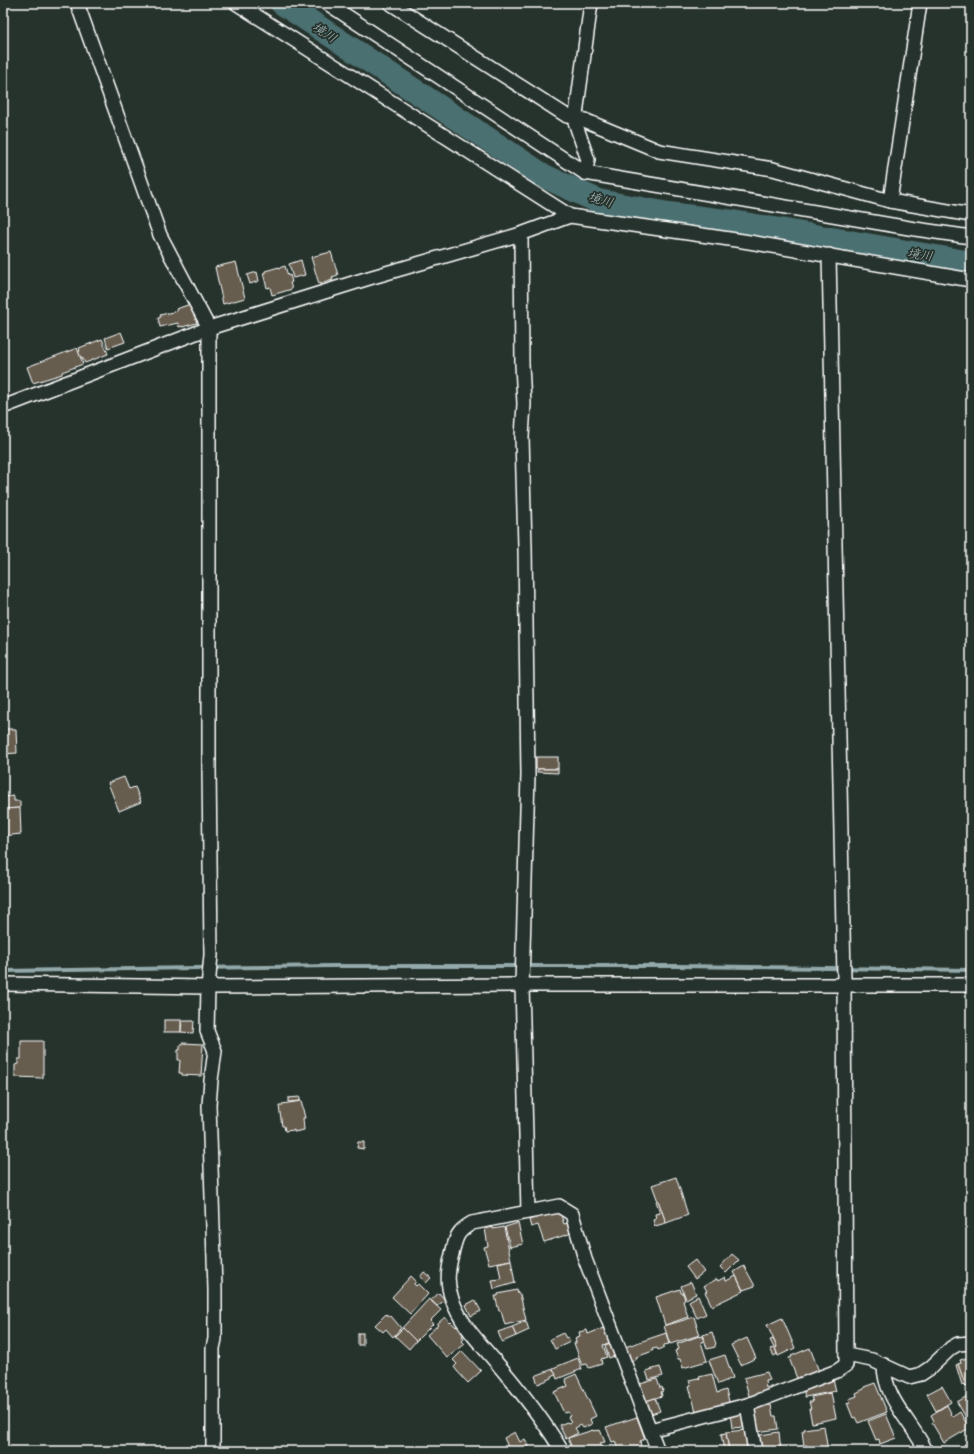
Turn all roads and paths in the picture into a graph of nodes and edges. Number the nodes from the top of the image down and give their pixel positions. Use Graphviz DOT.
graph roads {
  1 [pos="77,3"];
  2 [pos="236,3"];
  3 [pos="328,3"];
  4 [pos="390,3"];
  5 [pos="591,3"];
  6 [pos="920,3"];
  7 [pos="577,117"];
  8 [pos="585,172"];
  9 [pos="890,201"];
  10 [pos="971,215"];
  11 [pos="570,216"];
  12 [pos="521,234"];
  13 [pos="971,237"];
  14 [pos="829,255"];
  15 [pos="971,280"];
  16 [pos="209,328"];
  17 [pos="3,407"];
  18 [pos="522,980"];
  19 [pos="844,981"];
  20 [pos="209,982"];
  21 [pos="3,984"];
  22 [pos="971,985"];
  23 [pos="528,1211"];
  24 [pos="971,1343"];
  25 [pos="846,1355"];
  26 [pos="884,1365"];
  27 [pos="748,1405"];
  28 [pos="650,1430"];
  29 [pos="213,1451"];
  30 [pos="562,1451"];
  31 [pos="658,1451"];
  32 [pos="755,1451"];
  33 [pos="926,1451"];
  1 -- 16 [label="street"];
  2 -- 11 [label="street"];
  3 -- 8 [label="street"];
  4 -- 7 [label="street"];
  5 -- 7 [label="street"];
  6 -- 9 [label="street"];
  7 -- 8 [label="street"];
  7 -- 9 [label="street"];
  8 -- 13 [label="street"];
  9 -- 10 [label="street"];
  11 -- 12 [label="street"];
  11 -- 14 [label="street"];
  12 -- 16 [label="street"];
  12 -- 18 [label="street"];
  14 -- 15 [label="street"];
  14 -- 19 [label="street"];
  16 -- 17 [label="street"];
  16 -- 20 [label="street"];
  18 -- 19 [label="street"];
  18 -- 20 [label="street"];
  18 -- 23 [label="street"];
  19 -- 22 [label="street"];
  19 -- 25 [label="street"];
  20 -- 21 [label="street"];
  20 -- 29 [label="street"];
  23 -- 28 [label="street"];
  23 -- 30 [label="street"];
  24 -- 26 [label="street"];
  25 -- 26 [label="street"];
  25 -- 27 [label="street"];
  26 -- 33 [label="street"];
  27 -- 28 [label="street"];
  27 -- 32 [label="street"];
  28 -- 31 [label="street"];
}
